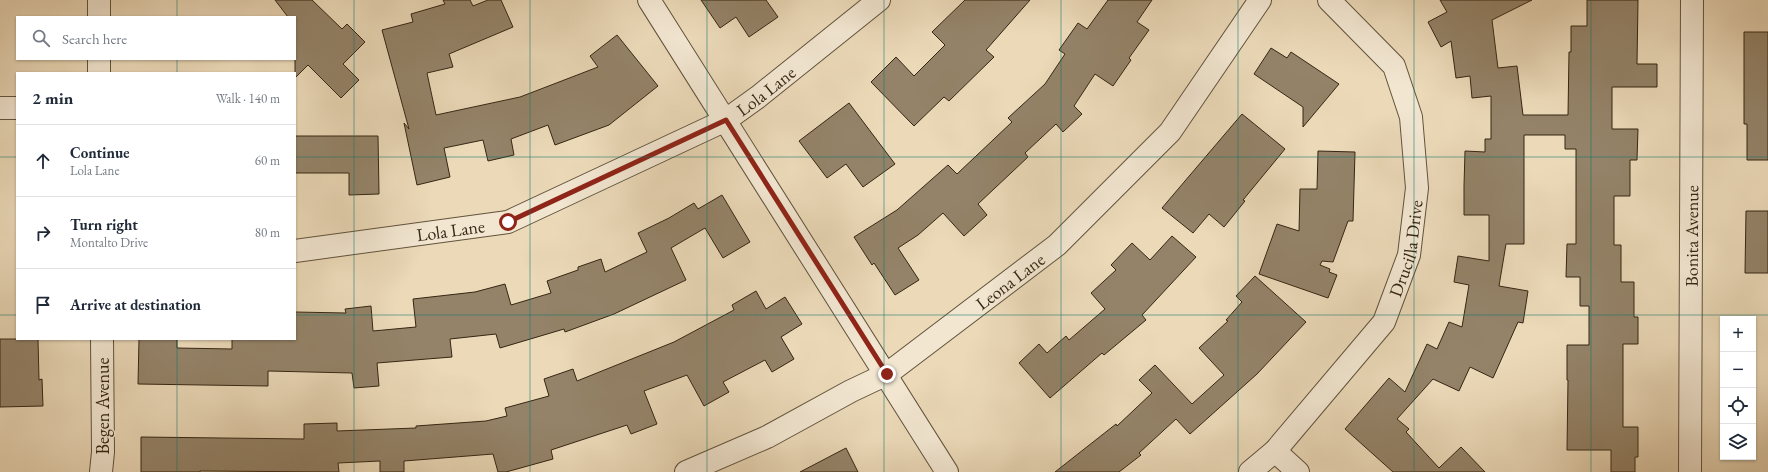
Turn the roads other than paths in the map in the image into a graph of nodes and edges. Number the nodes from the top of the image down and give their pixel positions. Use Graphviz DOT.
graph roads {
  1 [pos="98,0"];
  2 [pos="649,0"];
  3 [pos="879,0"];
  4 [pos="1260,0"];
  5 [pos="1329,0"];
  6 [pos="1692,0"];
  7 [pos="99,16"];
  8 [pos="99,60"];
  9 [pos="99,72"];
  10 [pos="0,108"];
  11 [pos="16,108"];
  12 [pos="726,120"];
  13 [pos="296,251"];
  14 [pos="102,340"];
  15 [pos="887,374"];
  16 [pos="1275,451"];
  17 [pos="101,472"];
  18 [pos="686,472"];
  19 [pos="947,472"];
  20 [pos="1250,472"];
  21 [pos="1298,472"];
  22 [pos="1690,472"];
  1 -- 7 [label="street"];
  2 -- 12 [label="street"];
  3 -- 12 [label="street, Lola Lane"];
  4 -- 15 [label="street, Leona Lane"];
  5 -- 16 [label="street, Drucilla Drive"];
  6 -- 22 [label="street, Bonita Avenue"];
  8 -- 9 [label="street"];
  10 -- 11 [label="street"];
  12 -- 13 [label="street, Lola Lane"];
  12 -- 15 [label="street"];
  14 -- 17 [label="street, Begen Avenue"];
  15 -- 18 [label="street, Leona Lane"];
  15 -- 19 [label="street"];
  16 -- 20 [label="street, Drucilla Drive"];
  16 -- 21 [label="street"];
}
